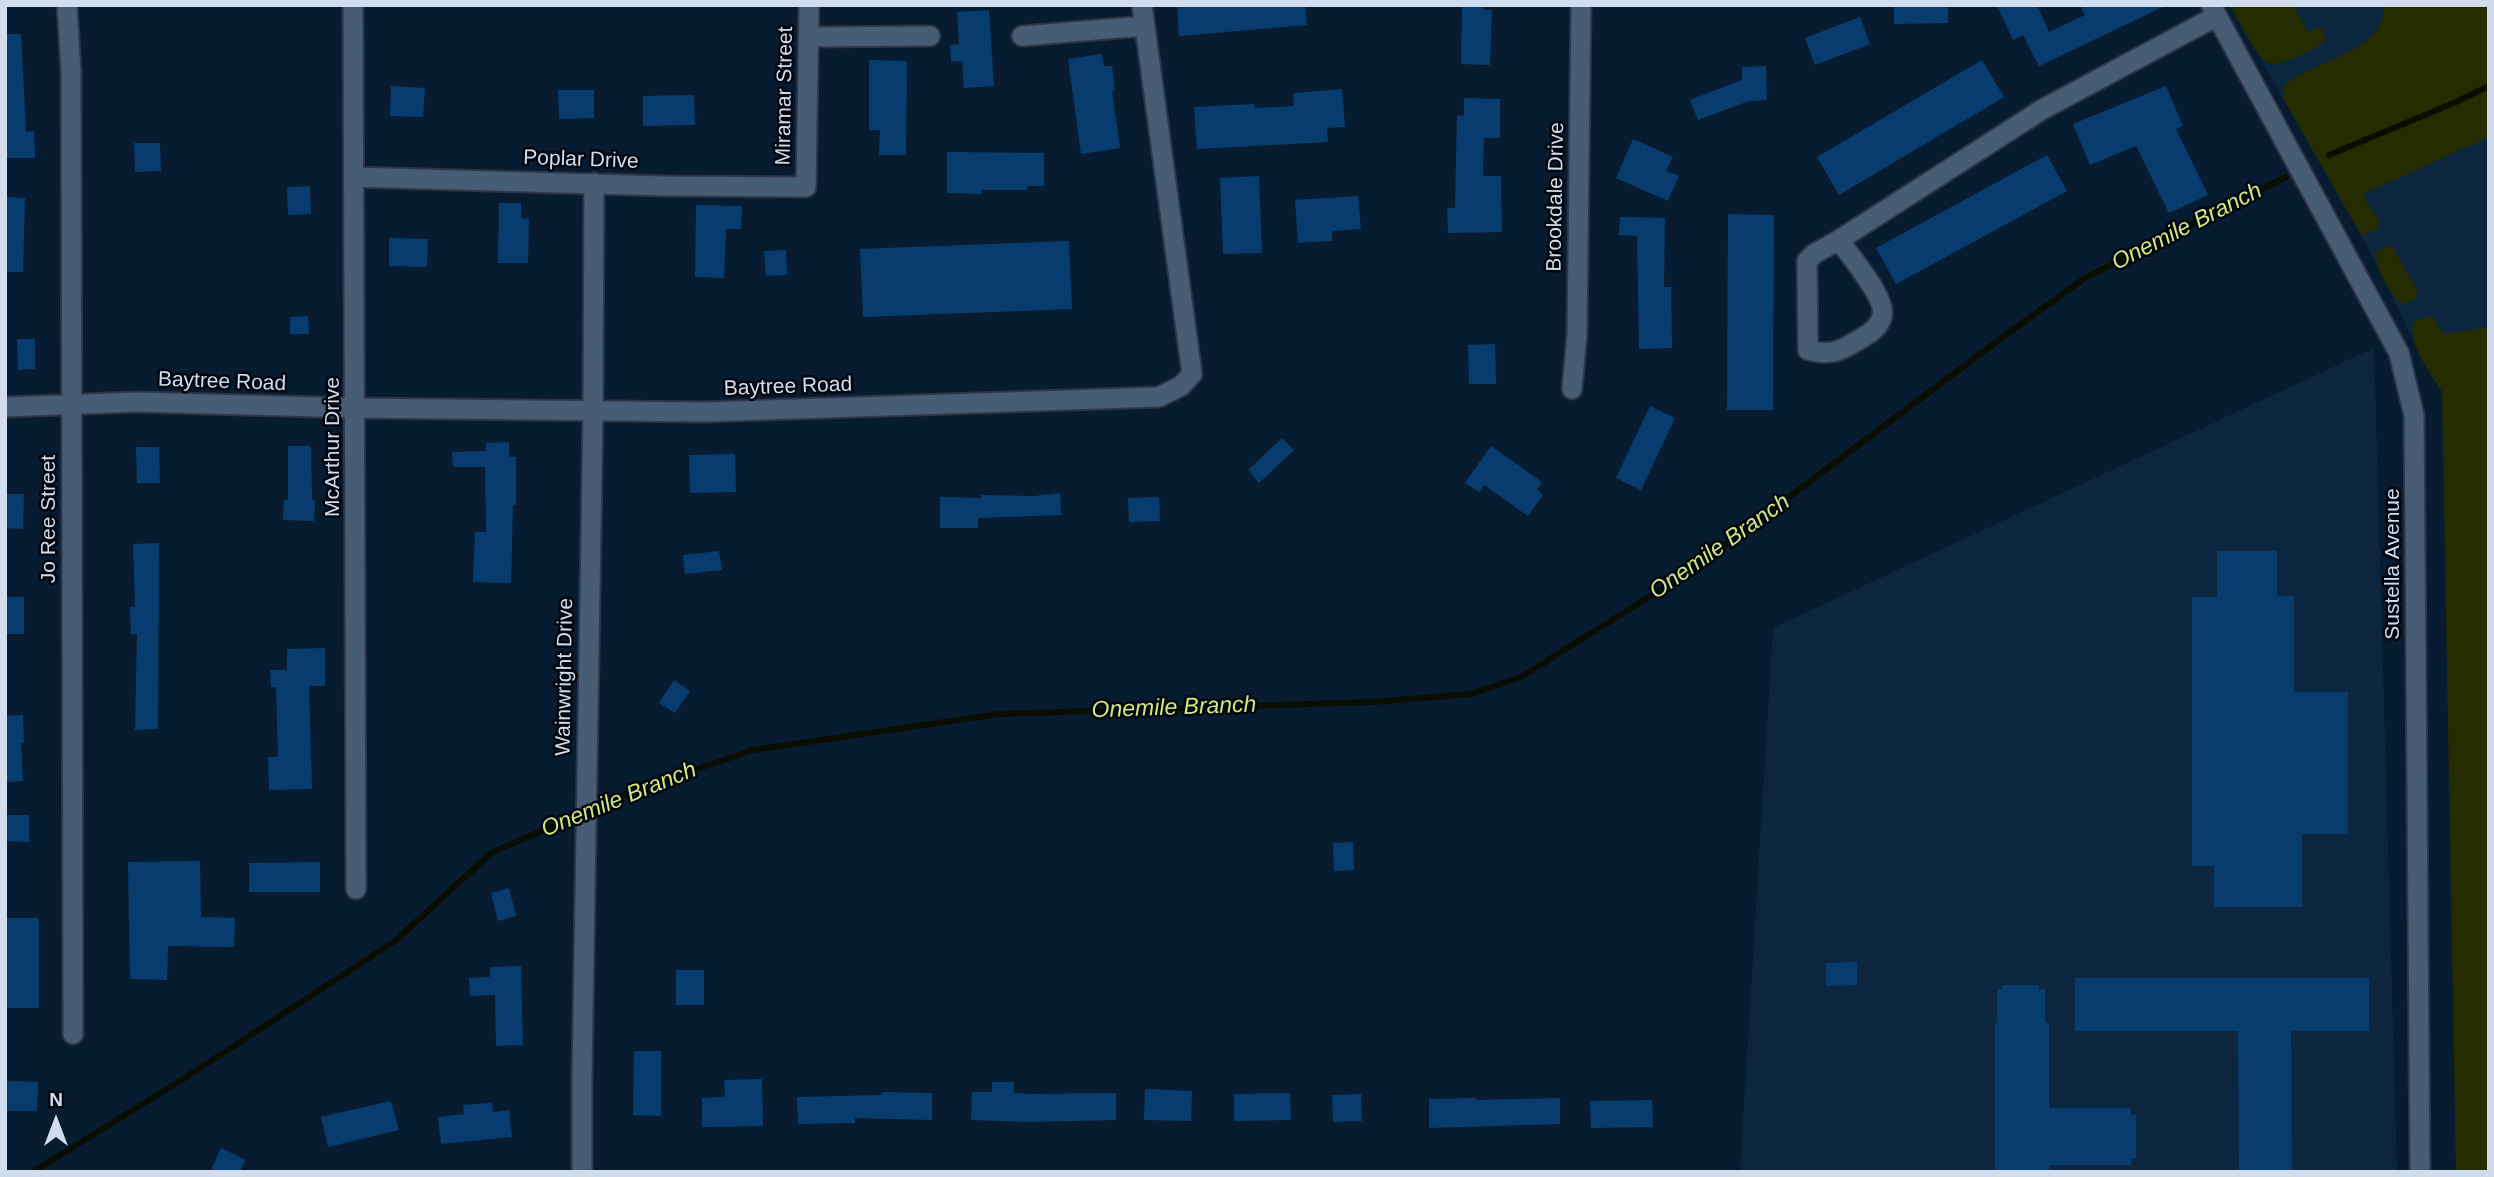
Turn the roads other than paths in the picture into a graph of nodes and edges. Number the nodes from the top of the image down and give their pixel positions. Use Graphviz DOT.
graph roads {
  1 [pos="67,5"];
  2 [pos="353,5"];
  3 [pos="809,5"];
  4 [pos="1142,5"];
  5 [pos="1581,5"];
  6 [pos="2214,11"];
  7 [pos="1145,26"];
  8 [pos="930,36"];
  9 [pos="1022,36"];
  10 [pos="809,37"];
  11 [pos="354,177"];
  12 [pos="594,183"];
  13 [pos="806,187"];
  14 [pos="1839,240"];
  15 [pos="1572,389"];
  16 [pos="72,403"];
  17 [pos="5,407"];
  18 [pos="355,408"];
  19 [pos="593,411"];
  20 [pos="356,889"];
  21 [pos="73,1034"];
  22 [pos="582,1172"];
  23 [pos="2420,1172"];
  1 -- 16 [label="street, Jo Ree Street"];
  2 -- 11 [label="street, McArthur Drive"];
  3 -- 10 [label="street, Miramar Street"];
  4 -- 7 [label="street, Baytree Road"];
  5 -- 15 [label="street, Brookdale Drive"];
  6 -- 14 [label="street"];
  6 -- 23 [label="street, Sustella Avenue"];
  7 -- 9 [label="street"];
  7 -- 19 [label="street, Baytree Road"];
  8 -- 10 [label="street"];
  10 -- 13 [label="street, Miramar Street"];
  11 -- 12 [label="street, Poplar Drive"];
  11 -- 18 [label="street, McArthur Drive"];
  12 -- 13 [label="street, Poplar Drive"];
  12 -- 19 [label="street, Wainwright Drive"];
  14 -- 14 [label="street"];
  16 -- 17 [label="street, Baytree Road"];
  16 -- 18 [label="street, Baytree Road"];
  16 -- 21 [label="street, Jo Ree Street"];
  18 -- 19 [label="street, Baytree Road"];
  18 -- 20 [label="street, McArthur Drive"];
  19 -- 22 [label="street, Wainwright Drive"];
}
